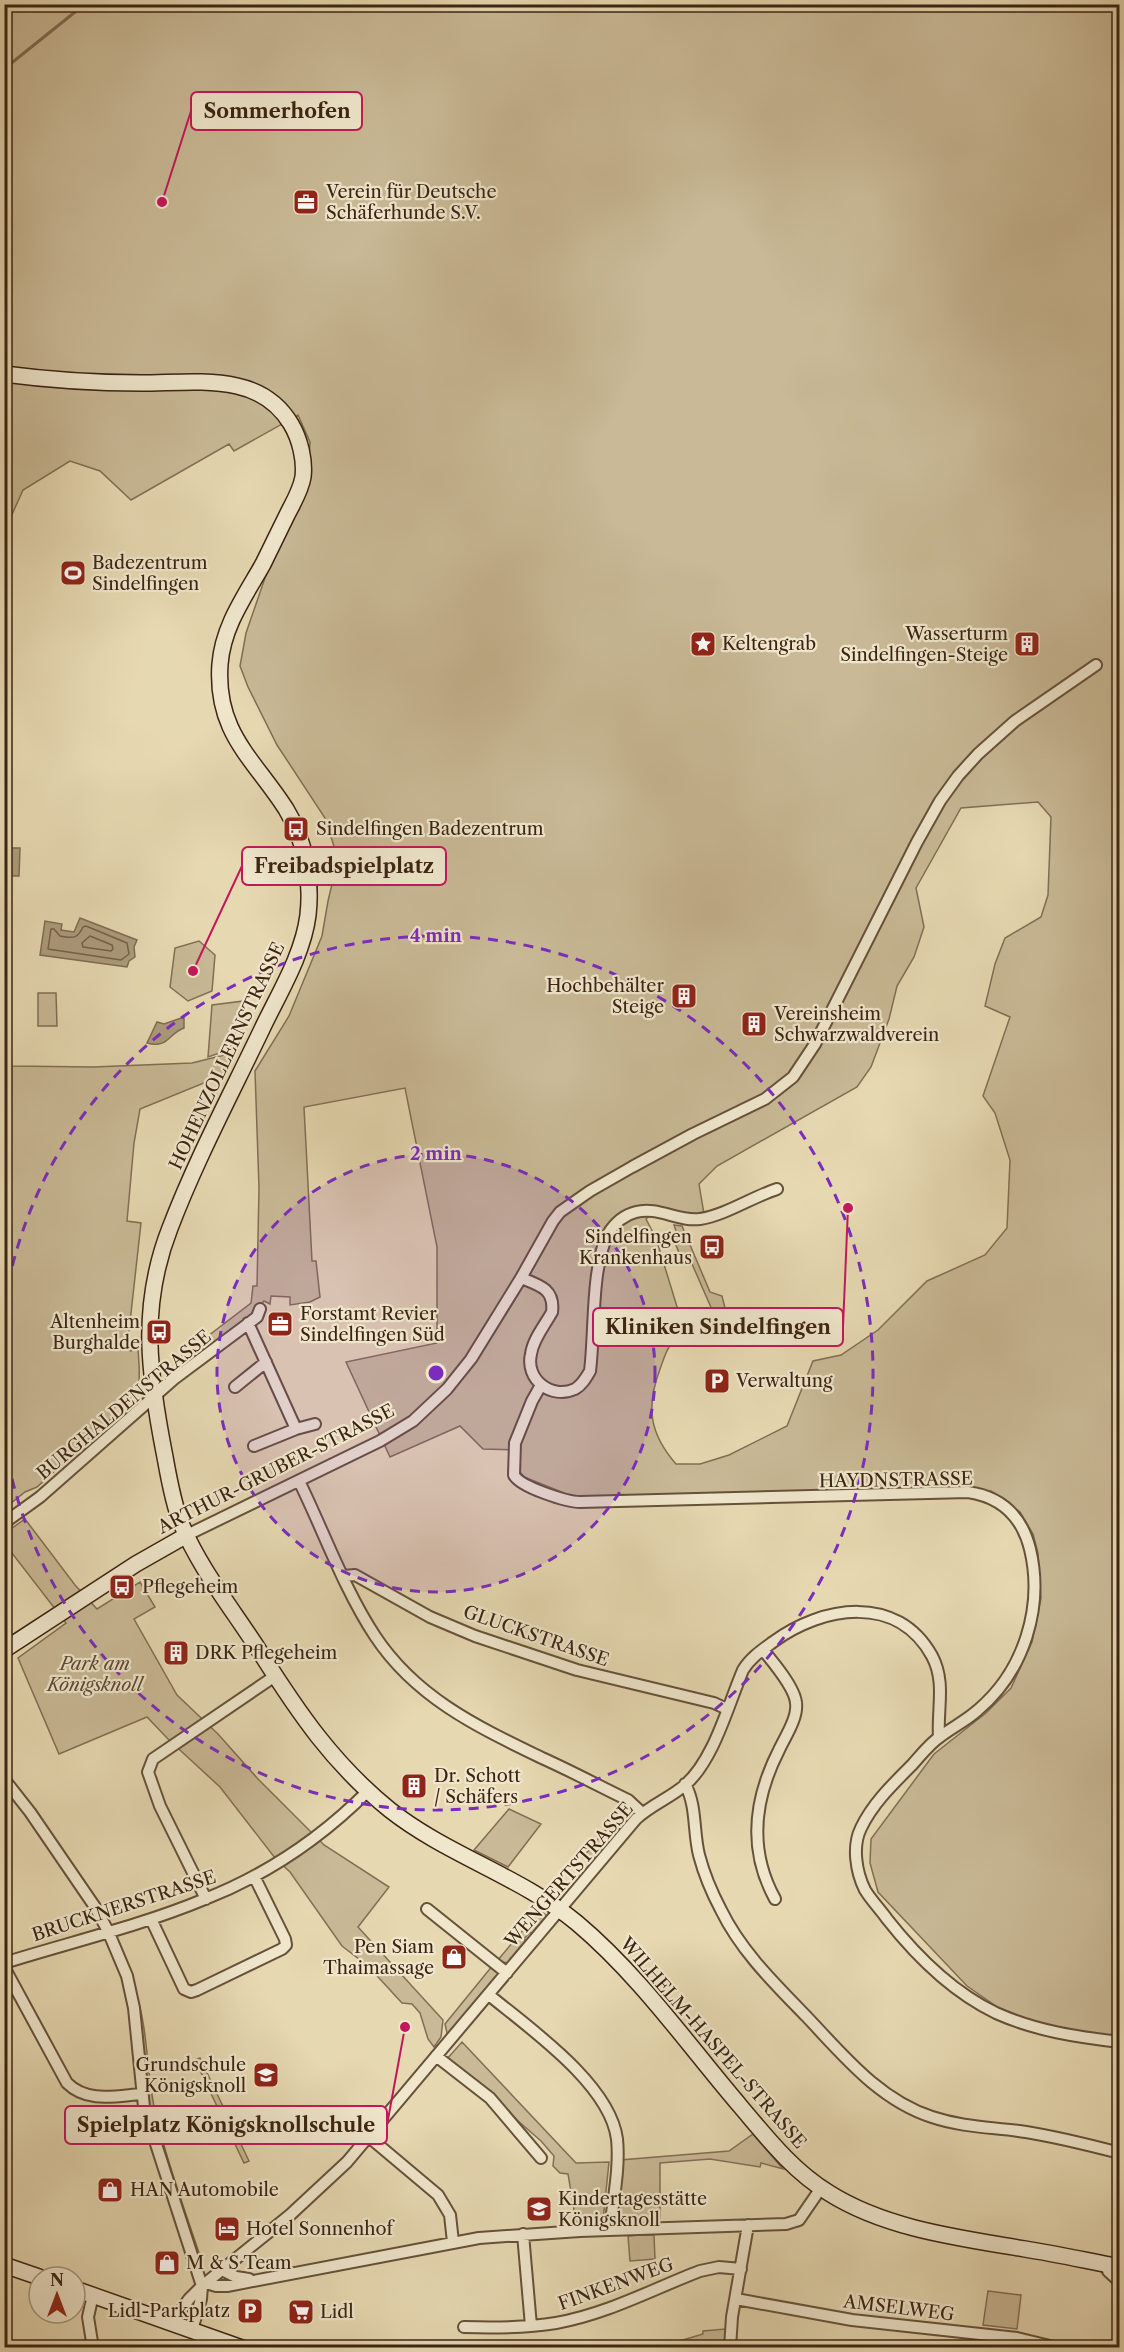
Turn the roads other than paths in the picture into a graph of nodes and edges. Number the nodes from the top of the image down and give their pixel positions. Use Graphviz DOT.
graph roads {
  1 [pos="4,374"];
  2 [pos="1096,665"];
  3 [pos="777,1189"];
  4 [pos="521,1278"];
  5 [pos="260,1309"];
  6 [pos="248,1323"];
  7 [pos="266,1362"];
  8 [pos="541,1385"];
  9 [pos="235,1387"];
  10 [pos="154,1398"];
  11 [pos="315,1424"];
  12 [pos="296,1429"];
  13 [pos="254,1446"];
  14 [pos="299,1481"];
  15 [pos="4,1523"];
  16 [pos="187,1535"];
  17 [pos="343,1576"];
  18 [pos="4,1650"];
  19 [pos="763,1650"];
  20 [pos="275,1676"];
  21 [pos="727,1709"];
  22 [pos="939,1737"];
  23 [pos="4,1779"];
  24 [pos="685,1784"];
  25 [pos="368,1791"];
  26 [pos="642,1813"];
  27 [pos="254,1876"];
  28 [pos="206,1899"];
  29 [pos="775,1899"];
  30 [pos="427,1909"];
  31 [pos="560,1909"];
  32 [pos="151,1919"];
  33 [pos="108,1931"];
  34 [pos="4,1965"];
  35 [pos="507,1973"];
  36 [pos="489,1995"];
  37 [pos="1119,2042"];
  38 [pos="436,2056"];
  39 [pos="141,2094"];
  40 [pos="369,2137"];
  41 [pos="1119,2153"];
  42 [pos="541,2158"];
  43 [pos="821,2188"];
  44 [pos="748,2225"];
  45 [pos="610,2230"];
  46 [pos="523,2234"];
  47 [pos="453,2242"];
  48 [pos="4,2265"];
  49 [pos="1114,2266"];
  50 [pos="741,2269"];
  51 [pos="222,2270"];
  52 [pos="27,2273"];
  53 [pos="252,2280"];
  54 [pos="1119,2282"];
  55 [pos="204,2284"];
  56 [pos="87,2293"];
  57 [pos="93,2295"];
  58 [pos="736,2299"];
  59 [pos="172,2323"];
  60 [pos="531,2326"];
  61 [pos="464,2327"];
  62 [pos="192,2330"];
  63 [pos="206,2341"];
  64 [pos="93,2348"];
  65 [pos="242,2348"];
  66 [pos="730,2348"];
  67 [pos="1058,2348"];
  1 -- 10 [label="street, HOHENZOLLERNSTRASSE"];
  2 -- 4 [label="street, ARTHUR-GRUBER-STRASSE"];
  3 -- 8 [label="street"];
  4 -- 8 [label="street"];
  4 -- 14 [label="street, ARTHUR-GRUBER-STRASSE"];
  5 -- 6 [label="street, BURGHALDENSTRASSE"];
  6 -- 7 [label="street"];
  6 -- 10 [label="street, BURGHALDENSTRASSE"];
  7 -- 9 [label="street"];
  7 -- 12 [label="street"];
  8 -- 22 [label="street, HAYDNSTRASSE"];
  10 -- 15 [label="street, BURGHALDENSTRASSE"];
  10 -- 16 [label="street, HOHENZOLLERNSTRASSE"];
  11 -- 12 [label="street"];
  12 -- 13 [label="street"];
  14 -- 16 [label="street, ARTHUR-GRUBER-STRASSE"];
  14 -- 17 [label="street"];
  16 -- 18 [label="street, ARTHUR-GRUBER-STRASSE"];
  16 -- 20 [label="street, WILHELM-HASPEL-STRASSE"];
  17 -- 21 [label="street, GLUCKSTRASSE"];
  17 -- 26 [label="street"];
  19 -- 21 [label="street, WENGERTSTRASSE"];
  19 -- 22 [label="street, WENGERTSTRASSE"];
  19 -- 29 [label="street"];
  20 -- 25 [label="street, WILHELM-HASPEL-STRASSE"];
  20 -- 28 [label="street"];
  21 -- 24 [label="street, WENGERTSTRASSE"];
  22 -- 37 [label="street, HAYDNSTRASSE"];
  23 -- 33 [label="street"];
  24 -- 26 [label="street, WENGERTSTRASSE"];
  24 -- 41 [label="street"];
  25 -- 27 [label="street, BRUCKNERSTRASSE"];
  25 -- 31 [label="street, WILHELM-HASPEL-STRASSE"];
  26 -- 31 [label="street, WENGERTSTRASSE"];
  27 -- 28 [label="street, BRUCKNERSTRASSE"];
  27 -- 32 [label="street"];
  28 -- 32 [label="street, BRUCKNERSTRASSE"];
  30 -- 35 [label="street, WENGERTSTRASSE"];
  31 -- 35 [label="street, WENGERTSTRASSE"];
  31 -- 43 [label="street, WILHELM-HASPEL-STRASSE"];
  32 -- 33 [label="street, BRUCKNERSTRASSE"];
  33 -- 34 [label="street, BRUCKNERSTRASSE"];
  33 -- 39 [label="street"];
  34 -- 39 [label="street"];
  35 -- 36 [label="street, WENGERTSTRASSE"];
  36 -- 38 [label="street, WENGERTSTRASSE"];
  36 -- 45 [label="street"];
  38 -- 40 [label="street, WENGERTSTRASSE"];
  38 -- 42 [label="street"];
  39 -- 55 [label="street"];
  40 -- 47 [label="street"];
  40 -- 51 [label="street, WENGERTSTRASSE"];
  43 -- 44 [label="street"];
  43 -- 49 [label="street, WILHELM-HASPEL-STRASSE"];
  44 -- 45 [label="street"];
  44 -- 50 [label="street"];
  45 -- 46 [label="street"];
  46 -- 47 [label="street"];
  46 -- 60 [label="street"];
  47 -- 53 [label="street"];
  48 -- 52 [label="street"];
  49 -- 54 [label="street"];
  50 -- 58 [label="street"];
  50 -- 60 [label="street, FINKENWEG"];
  51 -- 53 [label="street"];
  51 -- 55 [label="street, WENGERTSTRASSE"];
  53 -- 55 [label="street"];
  55 -- 59 [label="street, WENGERTSTRASSE"];
  55 -- 62 [label="street"];
  56 -- 57 [label="street"];
  57 -- 59 [label="street"];
  57 -- 64 [label="street"];
  58 -- 66 [label="street"];
  58 -- 67 [label="street, AMSELWEG"];
  59 -- 62 [label="street"];
  60 -- 61 [label="street, FINKENWEG"];
  62 -- 63 [label="street"];
  63 -- 65 [label="street"];
}
